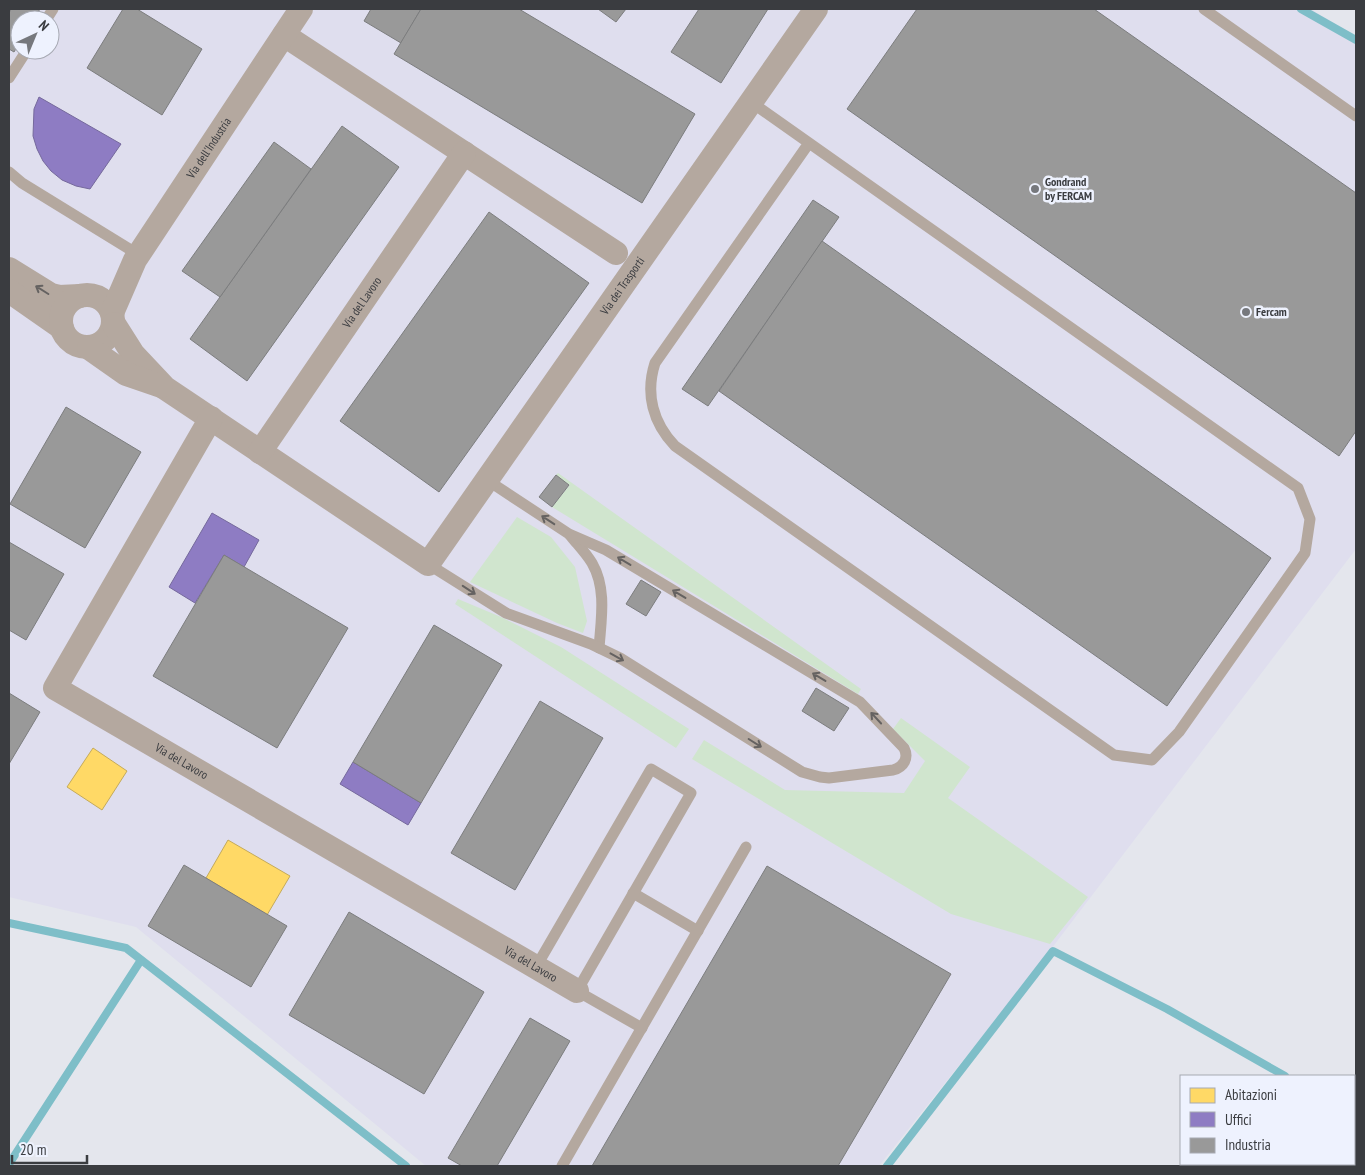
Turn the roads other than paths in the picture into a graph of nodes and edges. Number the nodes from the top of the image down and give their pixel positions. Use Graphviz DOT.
graph roads {
  1 [pos="301,9"];
  2 [pos="816,9"];
  3 [pos="1204,9"];
  4 [pos="284,35"];
  5 [pos="20,60"];
  6 [pos="9,78"];
  7 [pos="751,102"];
  8 [pos="1356,116"];
  9 [pos="810,143"];
  10 [pos="464,153"];
  11 [pos="9,172"];
  12 [pos="616,253"];
  13 [pos="137,258"];
  14 [pos="9,269"];
  15 [pos="9,291"];
  16 [pos="83,296"];
  17 [pos="113,318"];
  18 [pos="62,328"];
  19 [pos="89,348"];
  20 [pos="165,388"];
  21 [pos="211,418"];
  22 [pos="260,452"];
  23 [pos="487,480"];
  24 [pos="569,534"];
  25 [pos="428,564"];
  26 [pos="599,648"];
  27 [pos="746,847"];
  28 [pos="633,893"];
  29 [pos="698,931"];
  30 [pos="536,967"];
  31 [pos="577,991"];
  32 [pos="642,1028"];
  33 [pos="562,1166"];
  1 -- 4 [label="street, Via dell'Industria"];
  2 -- 7 [label="street, Via dei Trasporti"];
  3 -- 8 [label="lane"];
  4 -- 10 [label="street"];
  4 -- 13 [label="street, Via dell'Industria"];
  5 -- 6 [label="lane"];
  7 -- 9 [label="lane"];
  7 -- 23 [label="street, Via dei Trasporti"];
  9 -- 9 [label="lane"];
  10 -- 12 [label="street"];
  10 -- 22 [label="street, Via del Lavoro"];
  11 -- 13 [label="lane"];
  13 -- 16 [label="street, Via dell'Industria"];
  13 -- 17 [label="street, Via dell'Industria"];
  16 -- 14 [label="street, one-way"];
  15 -- 18 [label="street"];
  16 -- 17 [label="street"];
  16 -- 18 [label="street"];
  17 -- 19 [label="street"];
  17 -- 20 [label="street"];
  18 -- 19 [label="street"];
  19 -- 20 [label="street"];
  20 -- 21 [label="street"];
  21 -- 22 [label="street"];
  21 -- 30 [label="street, Via del Lavoro"];
  22 -- 25 [label="street"];
  24 -- 23 [label="lane, one-way"];
  23 -- 25 [label="street, Via dei Trasporti"];
  24 -- 26 [label="lane"];
  26 -- 24 [label="lane, one-way"];
  25 -- 26 [label="lane, one-way"];
  27 -- 29 [label="lane"];
  28 -- 29 [label="lane"];
  28 -- 30 [label="lane"];
  28 -- 31 [label="lane"];
  29 -- 32 [label="lane"];
  30 -- 31 [label="street, Via del Lavoro"];
  31 -- 32 [label="lane"];
  32 -- 33 [label="lane"];
}
